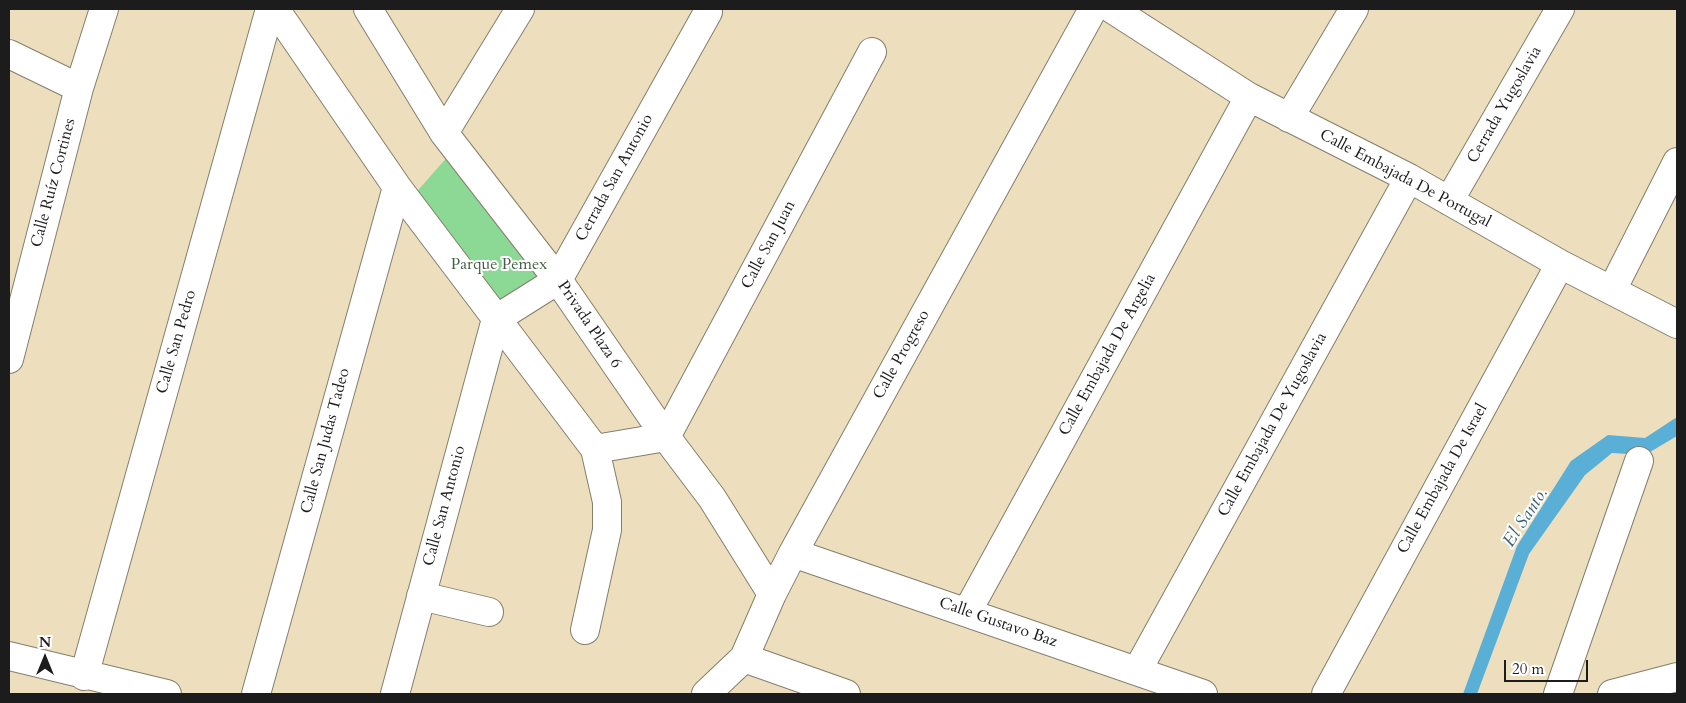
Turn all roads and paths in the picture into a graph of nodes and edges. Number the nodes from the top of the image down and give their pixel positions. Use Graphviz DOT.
graph roads {
  1 [pos="104,9"];
  2 [pos="270,9"];
  3 [pos="275,9"];
  4 [pos="368,9"];
  5 [pos="520,9"];
  6 [pos="1093,9"];
  7 [pos="1112,9"];
  8 [pos="1354,9"];
  9 [pos="1560,9"];
  10 [pos="708,12"];
  11 [pos="1143,18"];
  12 [pos="872,52"];
  13 [pos="9,54"];
  14 [pos="79,88"];
  15 [pos="1249,97"];
  16 [pos="1289,118"];
  17 [pos="444,133"];
  18 [pos="1677,162"];
  19 [pos="1409,178"];
  20 [pos="397,187"];
  21 [pos="1449,201"];
  22 [pos="1560,264"];
  23 [pos="558,280"];
  24 [pos="1612,290"];
  25 [pos="496,319"];
  26 [pos="1677,324"];
  27 [pos="9,359"];
  28 [pos="666,437"];
  29 [pos="595,449"];
  30 [pos="1639,461"];
  31 [pos="793,553"];
  32 [pos="772,594"];
  33 [pos="421,596"];
  34 [pos="488,612"];
  35 [pos="967,612"];
  36 [pos="585,630"];
  37 [pos="9,656"];
  38 [pos="744,658"];
  39 [pos="1137,671"];
  40 [pos="84,676"];
  41 [pos="1677,677"];
  42 [pos="167,694"];
  43 [pos="256,694"];
  44 [pos="395,694"];
  45 [pos="706,694"];
  46 [pos="846,694"];
  47 [pos="1203,694"];
  48 [pos="1326,694"];
  49 [pos="1558,694"];
  50 [pos="1612,694"];
  1 -- 14 [label="street, Calle Ruíz Cortines"];
  2 -- 40 [label="street, Calle San Pedro"];
  3 -- 20 [label="street"];
  4 -- 17 [label="street, Privada Plaza 6"];
  5 -- 17 [label="street"];
  6 -- 31 [label="street, Calle Progreso"];
  7 -- 11 [label="street, Calle Embajada De Portugal"];
  8 -- 16 [label="street"];
  9 -- 21 [label="street, Cerrada Yugoslavia"];
  10 -- 23 [label="street, Cerrada San Antonio"];
  11 -- 15 [label="street, Calle Embajada De Portugal"];
  12 -- 28 [label="street, Calle San Juan"];
  13 -- 14 [label="street"];
  14 -- 27 [label="street, Calle Ruíz Cortines"];
  15 -- 16 [label="street, Calle Embajada De Portugal"];
  15 -- 35 [label="street, Calle Embajada De Argelia"];
  16 -- 19 [label="street, Calle Embajada De Portugal"];
  17 -- 23 [label="street, Privada Plaza 6"];
  18 -- 24 [label="street"];
  19 -- 21 [label="street, Calle Embajada De Portugal"];
  19 -- 39 [label="street, Calle Embajada De Yugoslavia"];
  20 -- 25 [label="street"];
  20 -- 43 [label="street, Calle San Judas Tadeo"];
  21 -- 22 [label="street, Calle Embajada De Portugal"];
  22 -- 24 [label="street, Calle Embajada De Portugal"];
  22 -- 48 [label="street, Calle Embajada De Israel"];
  23 -- 25 [label="street, Cerrada San Antonio"];
  23 -- 28 [label="street, Privada Plaza 6"];
  24 -- 26 [label="street, Calle Embajada De Portugal"];
  25 -- 29 [label="street"];
  25 -- 33 [label="street, Calle San Antonio"];
  28 -- 29 [label="street"];
  28 -- 32 [label="street, Privada Plaza 6"];
  29 -- 36 [label="street"];
  30 -- 49 [label="street"];
  31 -- 32 [label="street, Calle Progreso"];
  31 -- 35 [label="street, Calle Gustavo Baz"];
  32 -- 38 [label="street, Calle Progreso"];
  33 -- 34 [label="street"];
  33 -- 44 [label="street, Calle San Antonio"];
  35 -- 39 [label="street, Calle Gustavo Baz"];
  37 -- 40 [label="street"];
  38 -- 45 [label="street, Calle Progreso"];
  38 -- 46 [label="street"];
  39 -- 47 [label="street, Calle Gustavo Baz"];
  40 -- 42 [label="street"];
  41 -- 50 [label="street"];
}
